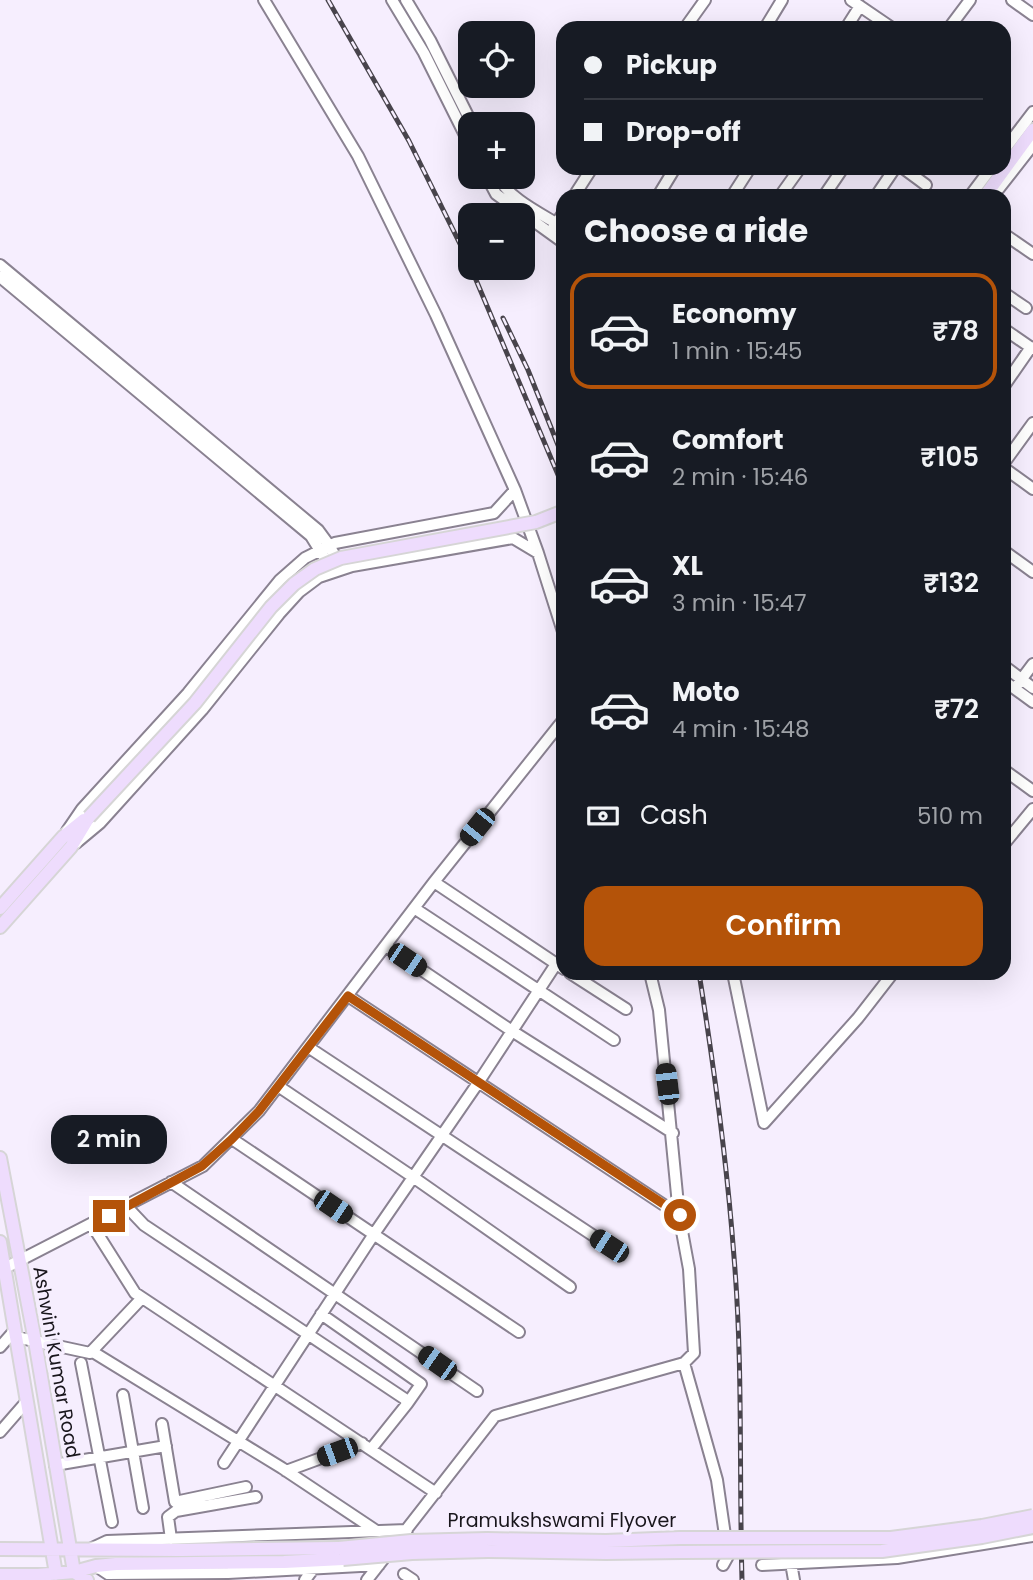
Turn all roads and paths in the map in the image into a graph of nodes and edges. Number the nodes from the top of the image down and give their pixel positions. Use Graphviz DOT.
graph roads {
  1 [pos="264,0"];
  2 [pos="392,0"];
  3 [pos="406,0"];
  4 [pos="705,0"];
  5 [pos="782,0"];
  6 [pos="970,0"];
  7 [pos="1012,0"];
  8 [pos="856,3"];
  9 [pos="1033,15"];
  10 [pos="690,21"];
  11 [pos="769,21"];
  12 [pos="849,21"];
  13 [pos="882,21"];
  14 [pos="954,21"];
  15 [pos="466,112"];
  16 [pos="1033,112"];
  17 [pos="458,121"];
  18 [pos="1033,130"];
  19 [pos="1011,141"];
  20 [pos="1033,145"];
  21 [pos="1011,160"];
  22 [pos="1011,173"];
  23 [pos="913,175"];
  24 [pos="924,175"];
  25 [pos="1009,175"];
  26 [pos="493,189"];
  27 [pos="507,189"];
  28 [pos="998,189"];
  29 [pos="556,223"];
  30 [pos="556,228"];
  31 [pos="550,233"];
  32 [pos="556,237"];
  33 [pos="1011,239"];
  34 [pos="1033,254"];
  35 [pos="0,265"];
  36 [pos="0,276"];
  37 [pos="1011,298"];
  38 [pos="1027,308"];
  39 [pos="1011,334"];
  40 [pos="1032,348"];
  41 [pos="1011,376"];
  42 [pos="1033,423"];
  43 [pos="1011,456"];
  44 [pos="1011,472"];
  45 [pos="1033,489"];
  46 [pos="515,490"];
  47 [pos="556,514"];
  48 [pos="325,547"];
  49 [pos="538,553"];
  50 [pos="1011,556"];
  51 [pos="337,570"];
  52 [pos="1033,572"];
  53 [pos="556,610"];
  54 [pos="1033,664"];
  55 [pos="1011,675"];
  56 [pos="1011,682"];
  57 [pos="1018,684"];
  58 [pos="1033,688"];
  59 [pos="1033,702"];
  60 [pos="556,729"];
  61 [pos="1011,775"];
  62 [pos="1033,791"];
  63 [pos="1033,809"];
  64 [pos="1011,836"];
  65 [pos="67,842"];
  66 [pos="434,882"];
  67 [pos="0,908"];
  68 [pos="414,908"];
  69 [pos="0,927"];
  70 [pos="386,946"];
  71 [pos="556,964"];
  72 [pos="556,971"];
  73 [pos="580,980"];
  74 [pos="652,980"];
  75 [pos="734,980"];
  76 [pos="888,980"];
  77 [pos="537,991"];
  78 [pos="348,996"];
  79 [pos="626,1009"];
  80 [pos="512,1031"];
  81 [pos="614,1040"];
  82 [pos="308,1047"];
  83 [pos="478,1083"];
  84 [pos="278,1086"];
  85 [pos="673,1133"];
  86 [pos="441,1136"];
  87 [pos="232,1139"];
  88 [pos="0,1158"];
  89 [pos="414,1177"];
  90 [pos="171,1182"];
  91 [pos="126,1206"];
  92 [pos="680,1215"];
  93 [pos="92,1225"];
  94 [pos="374,1234"];
  95 [pos="0,1242"];
  96 [pos="609,1246"];
  97 [pos="20,1261"];
  98 [pos="5,1268"];
  99 [pos="570,1287"];
  100 [pos="336,1293"];
  101 [pos="142,1298"];
  102 [pos="321,1314"];
  103 [pos="519,1332"];
  104 [pos="15,1333"];
  105 [pos="309,1334"];
  106 [pos="35,1341"];
  107 [pos="0,1347"];
  108 [pos="93,1352"];
  109 [pos="81,1363"];
  110 [pos="684,1363"];
  111 [pos="275,1385"];
  112 [pos="477,1391"];
  113 [pos="123,1395"];
  114 [pos="27,1401"];
  115 [pos="407,1404"];
  116 [pos="162,1424"];
  117 [pos="0,1432"];
  118 [pos="238,1441"];
  119 [pos="166,1446"];
  120 [pos="367,1446"];
  121 [pos="133,1452"];
  122 [pos="98,1458"];
  123 [pos="224,1463"];
  124 [pos="55,1465"];
  125 [pos="286,1471"];
  126 [pos="246,1487"];
  127 [pos="436,1493"];
  128 [pos="256,1497"];
  129 [pos="144,1508"];
  130 [pos="1033,1516"];
  131 [pos="112,1522"];
  132 [pos="1033,1527"];
  133 [pos="374,1530"];
  134 [pos="407,1530"];
  135 [pos="1033,1536"];
  136 [pos="171,1539"];
  137 [pos="0,1549"];
  138 [pos="53,1549"];
  139 [pos="70,1549"];
  140 [pos="89,1549"];
  141 [pos="186,1557"];
  142 [pos="791,1563"];
  143 [pos="379,1565"];
  144 [pos="723,1565"];
  145 [pos="762,1565"];
  146 [pos="96,1566"];
  147 [pos="314,1569"];
  148 [pos="271,1570"];
  149 [pos="74,1572"];
  150 [pos="56,1574"];
  151 [pos="0,1576"];
  152 [pos="225,1576"];
  153 [pos="36,1577"];
  154 [pos="87,1580"];
  155 [pos="264,1580"];
  156 [pos="305,1580"];
  157 [pos="367,1580"];
  158 [pos="794,1580"];
  1 -- 46 [label="street"];
  2 -- 17 [label="street"];
  3 -- 15 [label="street"];
  4 -- 10 [label="street"];
  5 -- 11 [label="street"];
  6 -- 14 [label="street"];
  7 -- 9 [label="street"];
  8 -- 12 [label="street"];
  8 -- 13 [label="street"];
  16 -- 19 [label="street"];
  18 -- 21 [label="main road"];
  20 -- 22 [label="street"];
  23 -- 24 [label="street"];
  25 -- 28 [label="street"];
  26 -- 31 [label="street"];
  27 -- 29 [label="street"];
  30 -- 31 [label="street"];
  31 -- 32 [label="street"];
  33 -- 34 [label="street"];
  35 -- 48 [label="street"];
  36 -- 48 [label="street"];
  37 -- 38 [label="street"];
  39 -- 40 [label="street"];
  40 -- 41 [label="street"];
  42 -- 43 [label="street"];
  44 -- 45 [label="street"];
  46 -- 48 [label="street"];
  46 -- 49 [label="street"];
  47 -- 65 [label="main road, bridge"];
  48 -- 51 [label="street"];
  48 -- 65 [label="street"];
  49 -- 51 [label="street"];
  49 -- 53 [label="street"];
  50 -- 52 [label="street"];
  51 -- 65 [label="street"];
  54 -- 57 [label="street"];
  55 -- 57 [label="street"];
  56 -- 57 [label="street"];
  57 -- 58 [label="street"];
  57 -- 59 [label="street"];
  60 -- 66 [label="street"];
  61 -- 62 [label="street"];
  63 -- 64 [label="street"];
  65 -- 67 [label="main road"];
  65 -- 69 [label="main road"];
  66 -- 68 [label="street"];
  66 -- 71 [label="street"];
  68 -- 70 [label="street"];
  68 -- 77 [label="street"];
  70 -- 78 [label="street"];
  70 -- 80 [label="street"];
  72 -- 77 [label="street"];
  73 -- 79 [label="street"];
  74 -- 85 [label="street"];
  75 -- 76 [label="street"];
  77 -- 80 [label="street"];
  77 -- 81 [label="street"];
  78 -- 82 [label="street"];
  78 -- 83 [label="street"];
  80 -- 83 [label="street"];
  80 -- 85 [label="street"];
  82 -- 84 [label="street"];
  82 -- 86 [label="street"];
  83 -- 86 [label="street"];
  83 -- 92 [label="street"];
  84 -- 87 [label="street"];
  84 -- 89 [label="street"];
  85 -- 92 [label="street"];
  86 -- 89 [label="street"];
  86 -- 96 [label="street"];
  87 -- 90 [label="street"];
  87 -- 94 [label="street"];
  88 -- 97 [label="main road, Ashwini Kumar Road"];
  89 -- 94 [label="street"];
  89 -- 99 [label="street"];
  90 -- 91 [label="street"];
  90 -- 100 [label="street"];
  91 -- 93 [label="street"];
  91 -- 105 [label="street"];
  92 -- 110 [label="street"];
  93 -- 97 [label="street"];
  93 -- 101 [label="street"];
  94 -- 100 [label="street"];
  94 -- 103 [label="street"];
  95 -- 98 [label="main road, Ashwini Kumar Road"];
  97 -- 98 [label="street"];
  97 -- 106 [label="main road, Ashwini Kumar Road"];
  98 -- 104 [label="main road, Ashwini Kumar Road"];
  100 -- 102 [label="street"];
  100 -- 112 [label="street"];
  101 -- 108 [label="street"];
  101 -- 111 [label="street"];
  102 -- 105 [label="street"];
  102 -- 115 [label="street"];
  104 -- 106 [label="street"];
  104 -- 107 [label="street"];
  104 -- 114 [label="main road, Ashwini Kumar Road"];
  105 -- 111 [label="street"];
  105 -- 115 [label="street"];
  106 -- 108 [label="street"];
  106 -- 124 [label="main road, Ashwini Kumar Road"];
  108 -- 118 [label="street"];
  109 -- 122 [label="street"];
  110 -- 127 [label="street"];
  110 -- 144 [label="street"];
  111 -- 118 [label="street"];
  111 -- 120 [label="street"];
  113 -- 121 [label="street"];
  114 -- 117 [label="street"];
  114 -- 138 [label="main road, Ashwini Kumar Road"];
  115 -- 120 [label="street"];
  116 -- 119 [label="street"];
  118 -- 123 [label="street"];
  118 -- 125 [label="street"];
  119 -- 121 [label="street"];
  119 -- 126 [label="street"];
  120 -- 125 [label="street"];
  120 -- 127 [label="street"];
  121 -- 122 [label="street"];
  121 -- 129 [label="street"];
  122 -- 124 [label="street"];
  122 -- 131 [label="street"];
  124 -- 139 [label="main road, Ashwini Kumar Road"];
  125 -- 133 [label="street"];
  127 -- 134 [label="street"];
  128 -- 136 [label="street"];
  130 -- 141 [label="main road, Pramukshswami Flyover, bridge"];
  132 -- 141 [label="main road, Pramukshswami Flyover, bridge"];
  133 -- 134 [label="street"];
  133 -- 136 [label="street"];
  134 -- 143 [label="street"];
  135 -- 142 [label="street"];
  136 -- 140 [label="street"];
  137 -- 138 [label="main road, Pramukshswami Flyover"];
  138 -- 139 [label="main road, Pramukshswami Flyover"];
  138 -- 150 [label="main road, Ashwini Kumar Road"];
  139 -- 140 [label="main road, Pramukshswami Flyover"];
  139 -- 149 [label="main road, Ashwini Kumar Road"];
  140 -- 141 [label="main road, Pramukshswami Flyover"];
  141 -- 146 [label="main road, Pramukshswami Flyover"];
  142 -- 145 [label="street"];
  142 -- 158 [label="street"];
  143 -- 147 [label="street"];
  143 -- 157 [label="street"];
  146 -- 149 [label="main road, Pramukshswami Flyover"];
  146 -- 152 [label="street"];
  147 -- 148 [label="street"];
  147 -- 156 [label="street"];
  148 -- 152 [label="street"];
  148 -- 155 [label="street"];
  149 -- 150 [label="main road, Pramukshswami Flyover"];
  149 -- 154 [label="main road"];
  150 -- 153 [label="main road, Pramukshswami Flyover"];
  151 -- 153 [label="main road, Pramukshswami Flyover"];
}
